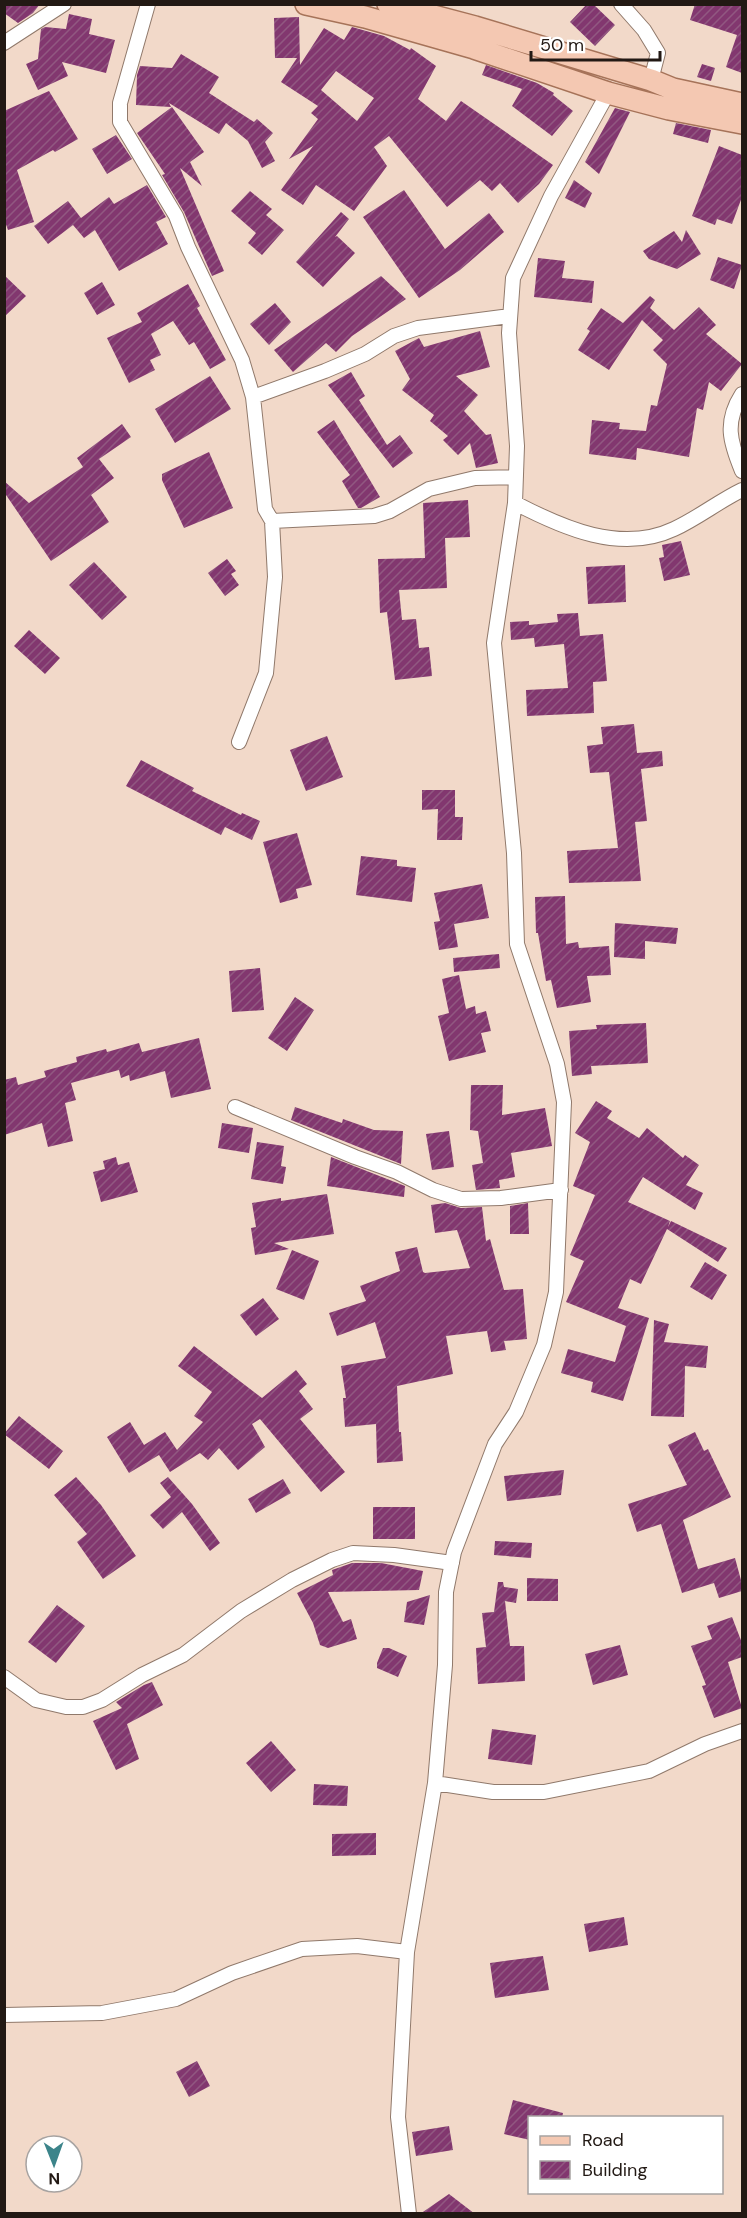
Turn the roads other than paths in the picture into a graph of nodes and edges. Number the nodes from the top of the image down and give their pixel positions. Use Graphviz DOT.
graph roads {
  1 [pos="64,4"];
  2 [pos="148,4"];
  3 [pos="306,4"];
  4 [pos="388,4"];
  5 [pos="621,4"];
  6 [pos="4,43"];
  7 [pos="651,80"];
  8 [pos="608,93"];
  9 [pos="742,104"];
  10 [pos="742,123"];
  11 [pos="510,316"];
  12 [pos="742,394"];
  13 [pos="253,397"];
  14 [pos="742,471"];
  15 [pos="516,477"];
  16 [pos="742,490"];
  17 [pos="515,503"];
  18 [pos="272,521"];
  19 [pos="239,742"];
  20 [pos="235,1107"];
  21 [pos="561,1190"];
  22 [pos="452,1563"];
  23 [pos="4,1677"];
  24 [pos="742,1731"];
  25 [pos="435,1783"];
  26 [pos="406,1952"];
  27 [pos="4,2015"];
  28 [pos="409,2214"];
  1 -- 6 [label="street"];
  2 -- 13 [label="street"];
  3 -- 8 [label="main road"];
  4 -- 7 [label="main road"];
  5 -- 7 [label="street"];
  7 -- 9 [label="main road"];
  8 -- 10 [label="main road"];
  8 -- 11 [label="street"];
  11 -- 13 [label="street"];
  11 -- 15 [label="street"];
  12 -- 14 [label="street"];
  13 -- 18 [label="street"];
  15 -- 17 [label="street"];
  15 -- 18 [label="street"];
  16 -- 17 [label="street"];
  17 -- 21 [label="street"];
  18 -- 19 [label="street"];
  20 -- 21 [label="street"];
  21 -- 22 [label="street"];
  22 -- 23 [label="street"];
  22 -- 25 [label="street"];
  24 -- 25 [label="street"];
  25 -- 26 [label="street"];
  26 -- 27 [label="street"];
  26 -- 28 [label="street"];
}
